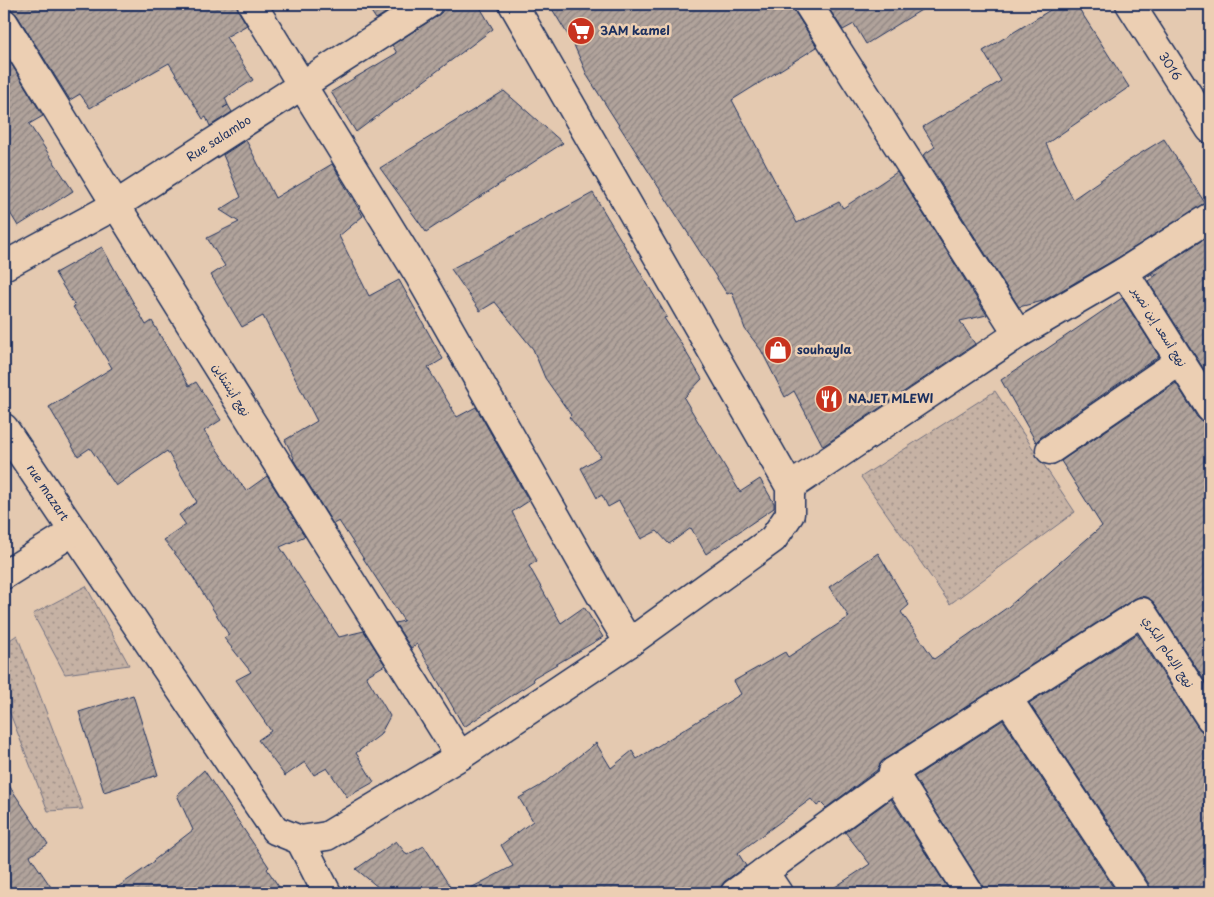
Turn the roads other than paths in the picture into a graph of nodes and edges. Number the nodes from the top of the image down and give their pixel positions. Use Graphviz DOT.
graph roads {
  1 [pos="252,4"];
  2 [pos="428,4"];
  3 [pos="513,4"];
  4 [pos="808,4"];
  5 [pos="1130,4"];
  6 [pos="4,22"];
  7 [pos="302,84"];
  8 [pos="1210,129"];
  9 [pos="116,204"];
  10 [pos="1210,217"];
  11 [pos="4,266"];
  12 [pos="1124,272"];
  13 [pos="1018,334"];
  14 [pos="1180,361"];
  15 [pos="1210,408"];
  16 [pos="4,428"];
  17 [pos="1050,450"];
  18 [pos="790,487"];
  19 [pos="74,531"];
  20 [pos="4,575"];
  21 [pos="629,643"];
  22 [pos="1008,699"];
  23 [pos="1210,718"];
  24 [pos="460,756"];
  25 [pos="893,772"];
  26 [pos="300,840"];
  27 [pos="771,883"];
  28 [pos="327,893"];
  29 [pos="735,893"];
  30 [pos="969,893"];
  31 [pos="1136,893"];
  1 -- 7 [label="street"];
  2 -- 7 [label="street, Rue salambo"];
  3 -- 18 [label="street"];
  4 -- 13 [label="street"];
  5 -- 8 [label="street, 3016"];
  6 -- 9 [label="street, نهج أينشتاين"];
  7 -- 9 [label="street, Rue salambo"];
  7 -- 21 [label="street"];
  9 -- 11 [label="street, Rue salambo"];
  9 -- 24 [label="street, نهج أينشتاين"];
  10 -- 12 [label="street"];
  12 -- 13 [label="street"];
  12 -- 14 [label="street, نهج أسعد إبن نصير"];
  13 -- 18 [label="street"];
  14 -- 15 [label="street, نهج أسعد إبن نصير"];
  14 -- 17 [label="street"];
  16 -- 19 [label="street, rue mazart"];
  18 -- 21 [label="street"];
  19 -- 20 [label="street"];
  19 -- 26 [label="street, rue mazart"];
  21 -- 24 [label="street"];
  22 -- 23 [label="street, نهج الإمام البكري"];
  22 -- 25 [label="street"];
  22 -- 31 [label="street"];
  24 -- 26 [label="street"];
  25 -- 27 [label="street"];
  25 -- 30 [label="street"];
  26 -- 28 [label="street"];
  27 -- 29 [label="street"];
}
